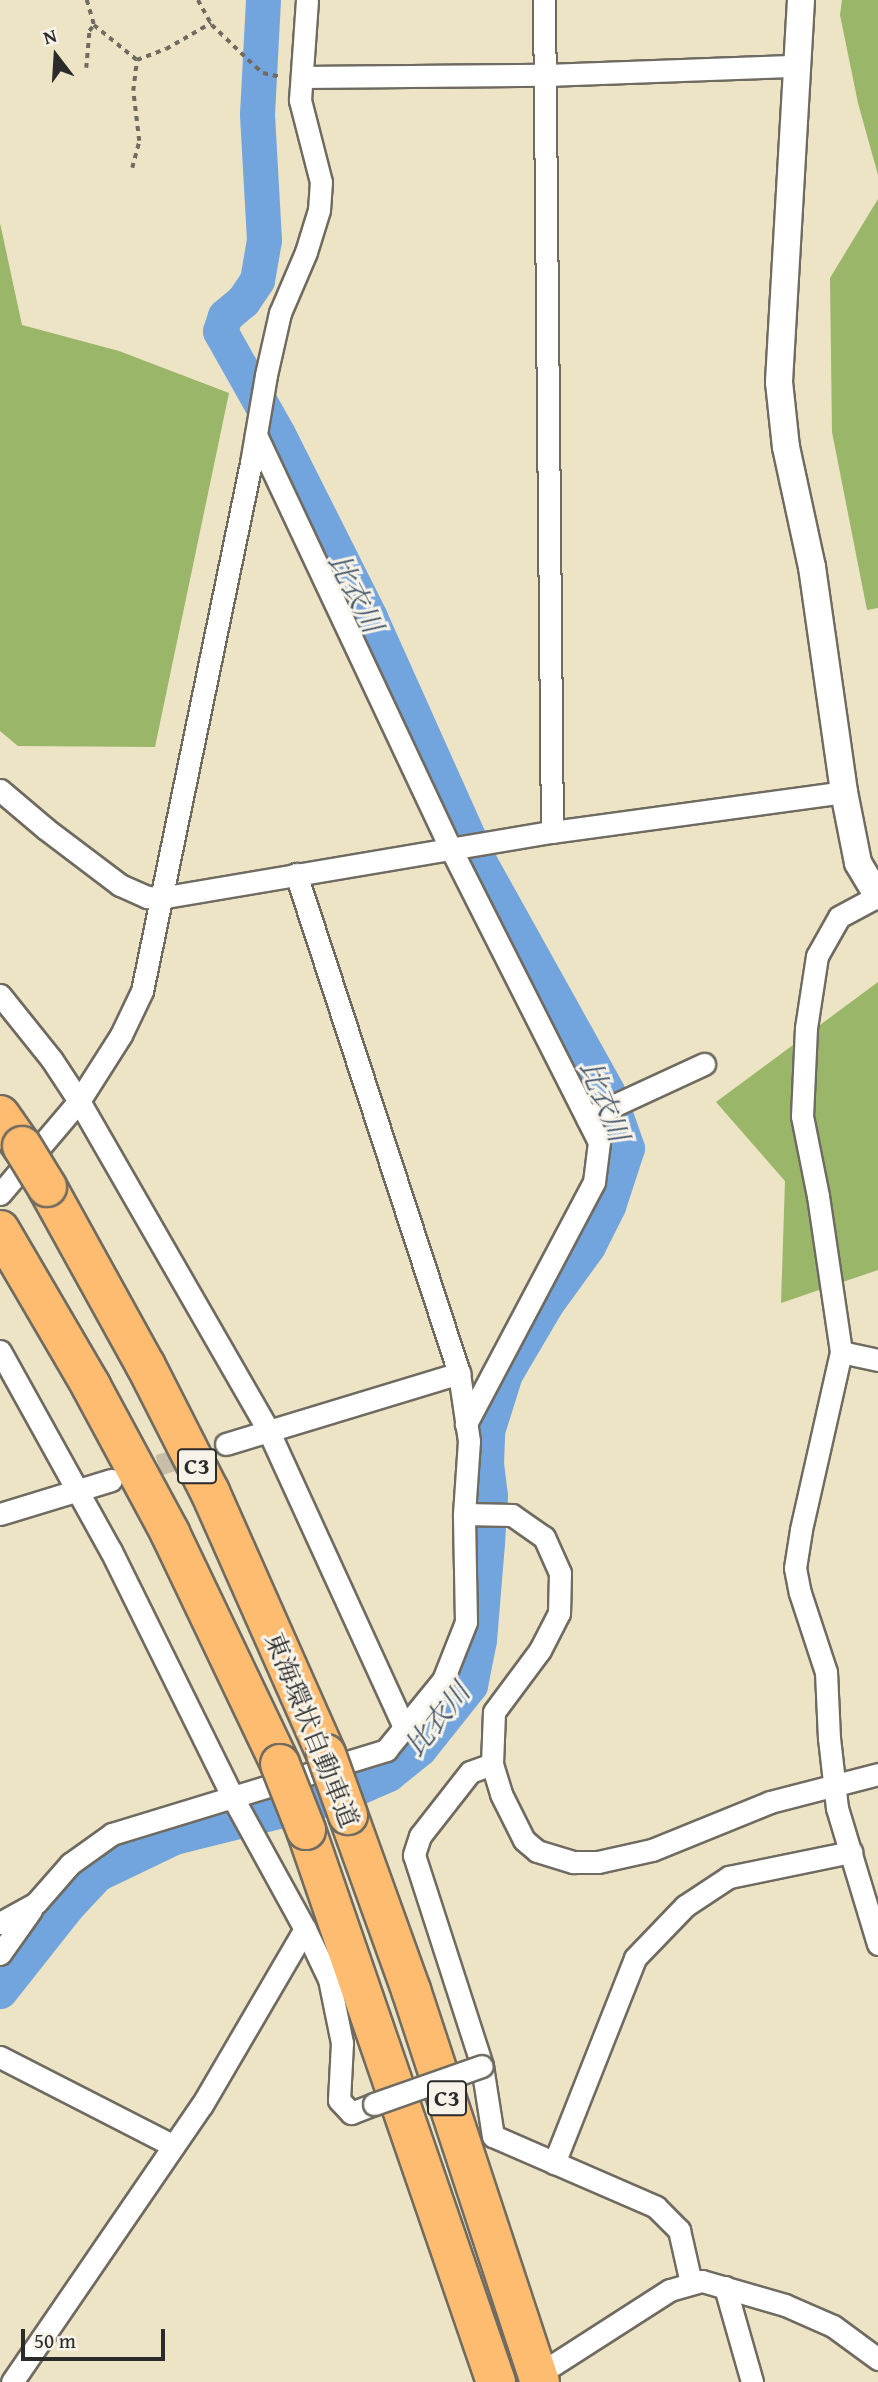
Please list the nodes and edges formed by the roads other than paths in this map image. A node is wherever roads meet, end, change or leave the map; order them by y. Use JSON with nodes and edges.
{"nodes":[{"id":1,"x":307,"y":0,"type":"edge"},
{"id":2,"x":544,"y":0,"type":"edge"},
{"id":3,"x":801,"y":0,"type":"edge"},
{"id":4,"x":797,"y":66,"type":"junction"},
{"id":5,"x":545,"y":75,"type":"junction"},
{"id":6,"x":302,"y":77,"type":"junction"},
{"id":7,"x":256,"y":435,"type":"junction"},
{"id":8,"x":0,"y":790,"type":"edge"},
{"id":9,"x":844,"y":792,"type":"junction"},
{"id":10,"x":552,"y":832,"type":"junction"},
{"id":11,"x":451,"y":849,"type":"junction"},
{"id":12,"x":296,"y":874,"type":"junction"},
{"id":13,"x":878,"y":896,"type":"edge"},
{"id":14,"x":159,"y":898,"type":"junction"},
{"id":15,"x":0,"y":995,"type":"edge"},
{"id":16,"x":704,"y":1064,"type":"dead end"},
{"id":17,"x":79,"y":1101,"type":"junction"},
{"id":18,"x":0,"y":1115,"type":"edge"},
{"id":19,"x":587,"y":1118,"type":"junction"},
{"id":20,"x":0,"y":1194,"type":"edge"},
{"id":21,"x":1,"y":1232,"type":"edge"},
{"id":22,"x":0,"y":1351,"type":"edge"},
{"id":23,"x":841,"y":1352,"type":"junction"},
{"id":24,"x":878,"y":1360,"type":"edge"},
{"id":25,"x":459,"y":1373,"type":"junction"},
{"id":26,"x":466,"y":1424,"type":"junction"},
{"id":27,"x":268,"y":1430,"type":"junction"},
{"id":28,"x":226,"y":1444,"type":"tunnel mouth"},
{"id":29,"x":111,"y":1480,"type":"tunnel mouth"},
{"id":30,"x":78,"y":1491,"type":"junction"},
{"id":31,"x":0,"y":1514,"type":"edge"},
{"id":32,"x":464,"y":1514,"type":"junction"},
{"id":33,"x":405,"y":1729,"type":"junction"},
{"id":34,"x":492,"y":1764,"type":"junction"},
{"id":35,"x":878,"y":1774,"type":"edge"},
{"id":36,"x":834,"y":1784,"type":"junction"},
{"id":37,"x":233,"y":1798,"type":"junction"},
{"id":38,"x":851,"y":1852,"type":"junction"},
{"id":39,"x":36,"y":1903,"type":"junction"},
{"id":40,"x":0,"y":1923,"type":"edge"},
{"id":41,"x":305,"y":1929,"type":"junction"},
{"id":42,"x":878,"y":1944,"type":"edge"},
{"id":43,"x":0,"y":1954,"type":"edge"},
{"id":44,"x":0,"y":2057,"type":"edge"},
{"id":45,"x":482,"y":2066,"type":"junction"},
{"id":46,"x":174,"y":2146,"type":"junction"},
{"id":47,"x":554,"y":2163,"type":"junction"},
{"id":48,"x":691,"y":2283,"type":"junction"},
{"id":49,"x":725,"y":2287,"type":"junction"},
{"id":50,"x":878,"y":2359,"type":"edge"},
{"id":51,"x":547,"y":2374,"type":"edge"},
{"id":52,"x":12,"y":2382,"type":"edge"},
{"id":53,"x":496,"y":2382,"type":"edge"},
{"id":54,"x":752,"y":2382,"type":"edge"}],
"edges":[{"from":1,"to":6,"type":"street"},
{"from":2,"to":5,"type":"street"},
{"from":3,"to":4,"type":"street"},
{"from":4,"to":5,"type":"street"},
{"from":4,"to":9,"type":"street"},
{"from":5,"to":6,"type":"street"},
{"from":5,"to":10,"type":"street"},
{"from":6,"to":7,"type":"street"},
{"from":7,"to":11,"type":"street"},
{"from":7,"to":14,"type":"street"},
{"from":8,"to":14,"type":"street"},
{"from":9,"to":10,"type":"street"},
{"from":9,"to":13,"type":"street"},
{"from":10,"to":11,"type":"street"},
{"from":11,"to":12,"type":"street"},
{"from":11,"to":19,"type":"street"},
{"from":12,"to":14,"type":"street"},
{"from":12,"to":25,"type":"street"},
{"from":13,"to":23,"type":"street"},
{"from":14,"to":17,"type":"street"},
{"from":15,"to":17,"type":"street"},
{"from":16,"to":19,"type":"street"},
{"from":17,"to":20,"type":"street"},
{"from":17,"to":27,"type":"street"},
{"from":18,"to":51,"type":"highway","name":"東海環状自動車道","number":"C3","bridge":true},
{"from":19,"to":26,"type":"street"},
{"from":21,"to":53,"type":"highway","name":"東海環状自動車道","number":"C3","bridge":true},
{"from":22,"to":30,"type":"street"},
{"from":23,"to":24,"type":"street"},
{"from":23,"to":36,"type":"street"},
{"from":25,"to":26,"type":"street"},
{"from":25,"to":27,"type":"street"},
{"from":26,"to":32,"type":"street"},
{"from":27,"to":28,"type":"street"},
{"from":27,"to":33,"type":"street"},
{"from":29,"to":30,"type":"street"},
{"from":30,"to":31,"type":"street"},
{"from":30,"to":37,"type":"street"},
{"from":32,"to":33,"type":"street"},
{"from":32,"to":34,"type":"street"},
{"from":33,"to":37,"type":"street"},
{"from":34,"to":36,"type":"street"},
{"from":34,"to":45,"type":"street"},
{"from":35,"to":36,"type":"street"},
{"from":36,"to":38,"type":"street"},
{"from":37,"to":39,"type":"street"},
{"from":37,"to":41,"type":"street"},
{"from":38,"to":42,"type":"street"},
{"from":38,"to":47,"type":"street"},
{"from":39,"to":40,"type":"street"},
{"from":39,"to":43,"type":"street"},
{"from":41,"to":45,"type":"street","bridge":true},
{"from":41,"to":46,"type":"street"},
{"from":44,"to":46,"type":"street"},
{"from":45,"to":47,"type":"street"},
{"from":46,"to":52,"type":"street"},
{"from":47,"to":48,"type":"street"},
{"from":48,"to":49,"type":"street"},
{"from":48,"to":51,"type":"street"},
{"from":49,"to":50,"type":"street"},
{"from":49,"to":54,"type":"street"}]}
